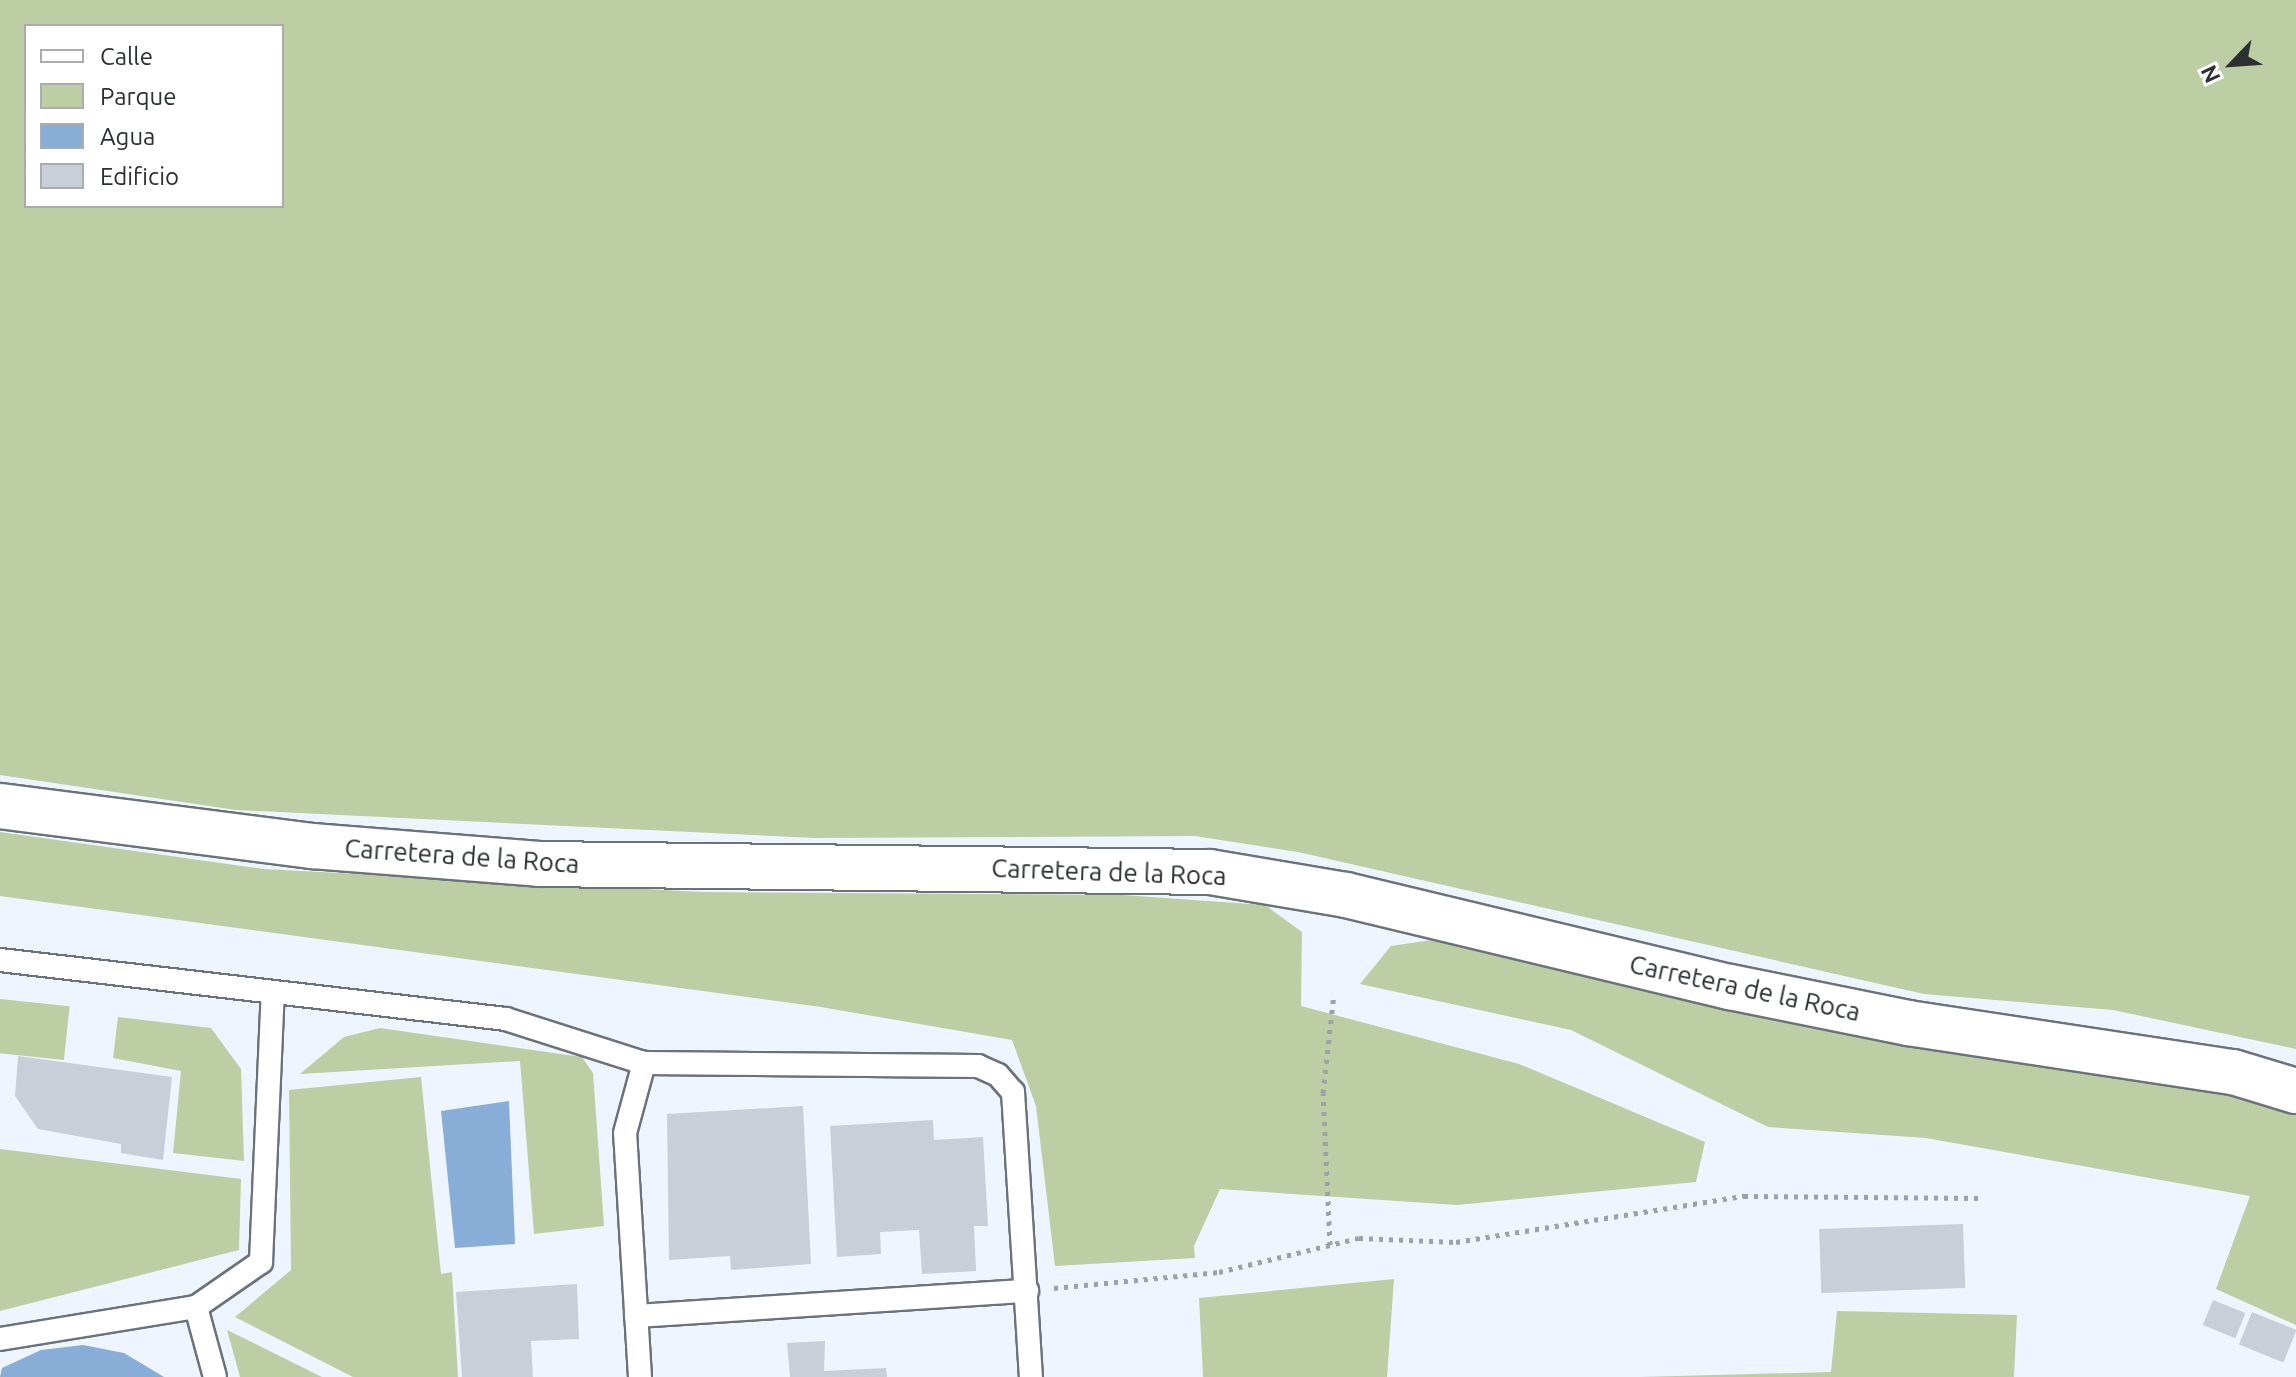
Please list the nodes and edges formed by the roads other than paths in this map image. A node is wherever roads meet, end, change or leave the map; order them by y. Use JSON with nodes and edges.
{"nodes":[{"id":1,"x":0,"y":806,"type":"edge"},
{"id":2,"x":0,"y":960,"type":"edge"},
{"id":3,"x":273,"y":992,"type":"junction"},
{"id":4,"x":644,"y":1063,"type":"junction"},
{"id":5,"x":2296,"y":1091,"type":"edge"},
{"id":6,"x":1027,"y":1291,"type":"junction"},
{"id":7,"x":196,"y":1307,"type":"junction"},
{"id":8,"x":636,"y":1316,"type":"junction"},
{"id":9,"x":0,"y":1339,"type":"edge"},
{"id":10,"x":215,"y":1377,"type":"edge"},
{"id":11,"x":640,"y":1377,"type":"edge"},
{"id":12,"x":1031,"y":1377,"type":"edge"}],
"edges":[{"from":1,"to":5,"type":"street","name":"Carretera de la Roca"},
{"from":2,"to":3,"type":"lane"},
{"from":3,"to":4,"type":"lane"},
{"from":3,"to":7,"type":"lane"},
{"from":4,"to":6,"type":"lane"},
{"from":4,"to":8,"type":"lane"},
{"from":6,"to":8,"type":"lane"},
{"from":6,"to":12,"type":"lane"},
{"from":7,"to":9,"type":"lane"},
{"from":7,"to":10,"type":"lane"},
{"from":8,"to":11,"type":"lane"}]}
